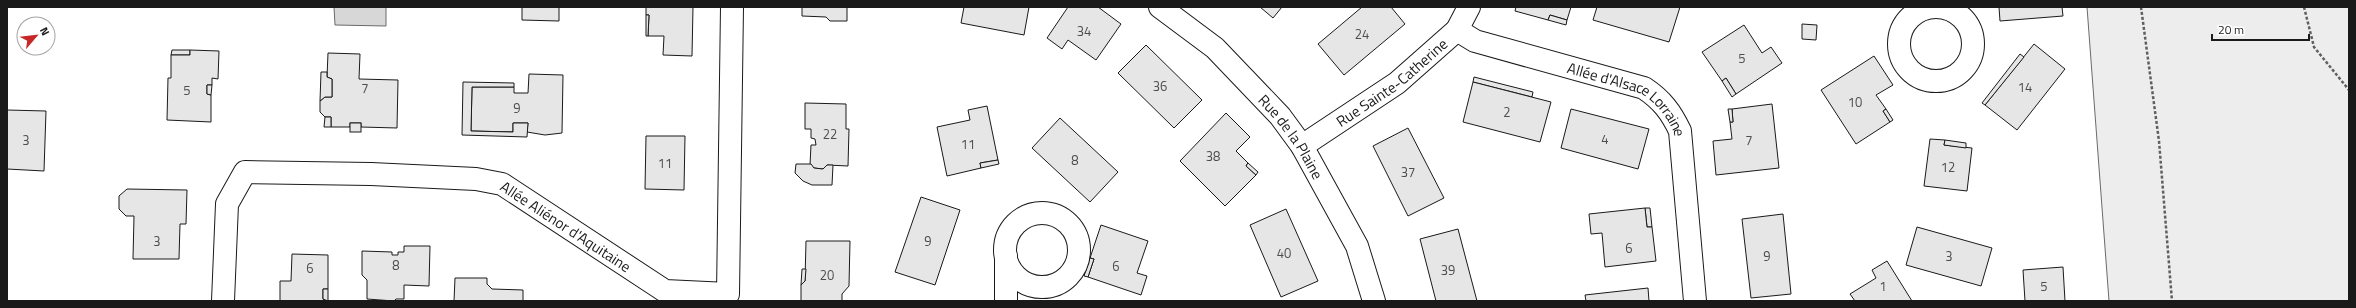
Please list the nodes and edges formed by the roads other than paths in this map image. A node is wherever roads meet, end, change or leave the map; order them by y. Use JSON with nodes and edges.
{"nodes":[{"id":1,"x":732,"y":7,"type":"edge"},
{"id":2,"x":1160,"y":7,"type":"edge"},
{"id":3,"x":1469,"y":7,"type":"edge"},
{"id":4,"x":1457,"y":30,"type":"junction"},
{"id":5,"x":1302,"y":146,"type":"junction"},
{"id":6,"x":1006,"y":251,"type":"dead end"},
{"id":7,"x":223,"y":301,"type":"edge"},
{"id":8,"x":1006,"y":301,"type":"edge"},
{"id":9,"x":1374,"y":301,"type":"edge"},
{"id":10,"x":1695,"y":301,"type":"edge"}],
"edges":[{"from":1,"to":7,"type":"street","name":"Allée Aliénor d'Aquitaine"},
{"from":2,"to":5,"type":"street","name":"Rue de la Plaine"},
{"from":3,"to":4,"type":"street","name":"Rue Sainte-Catherine"},
{"from":4,"to":5,"type":"street","name":"Rue Sainte-Catherine"},
{"from":4,"to":10,"type":"street","name":"Allée d'Alsace Lorraine"},
{"from":5,"to":9,"type":"street","name":"Rue de la Plaine"},
{"from":6,"to":8,"type":"street"}]}
